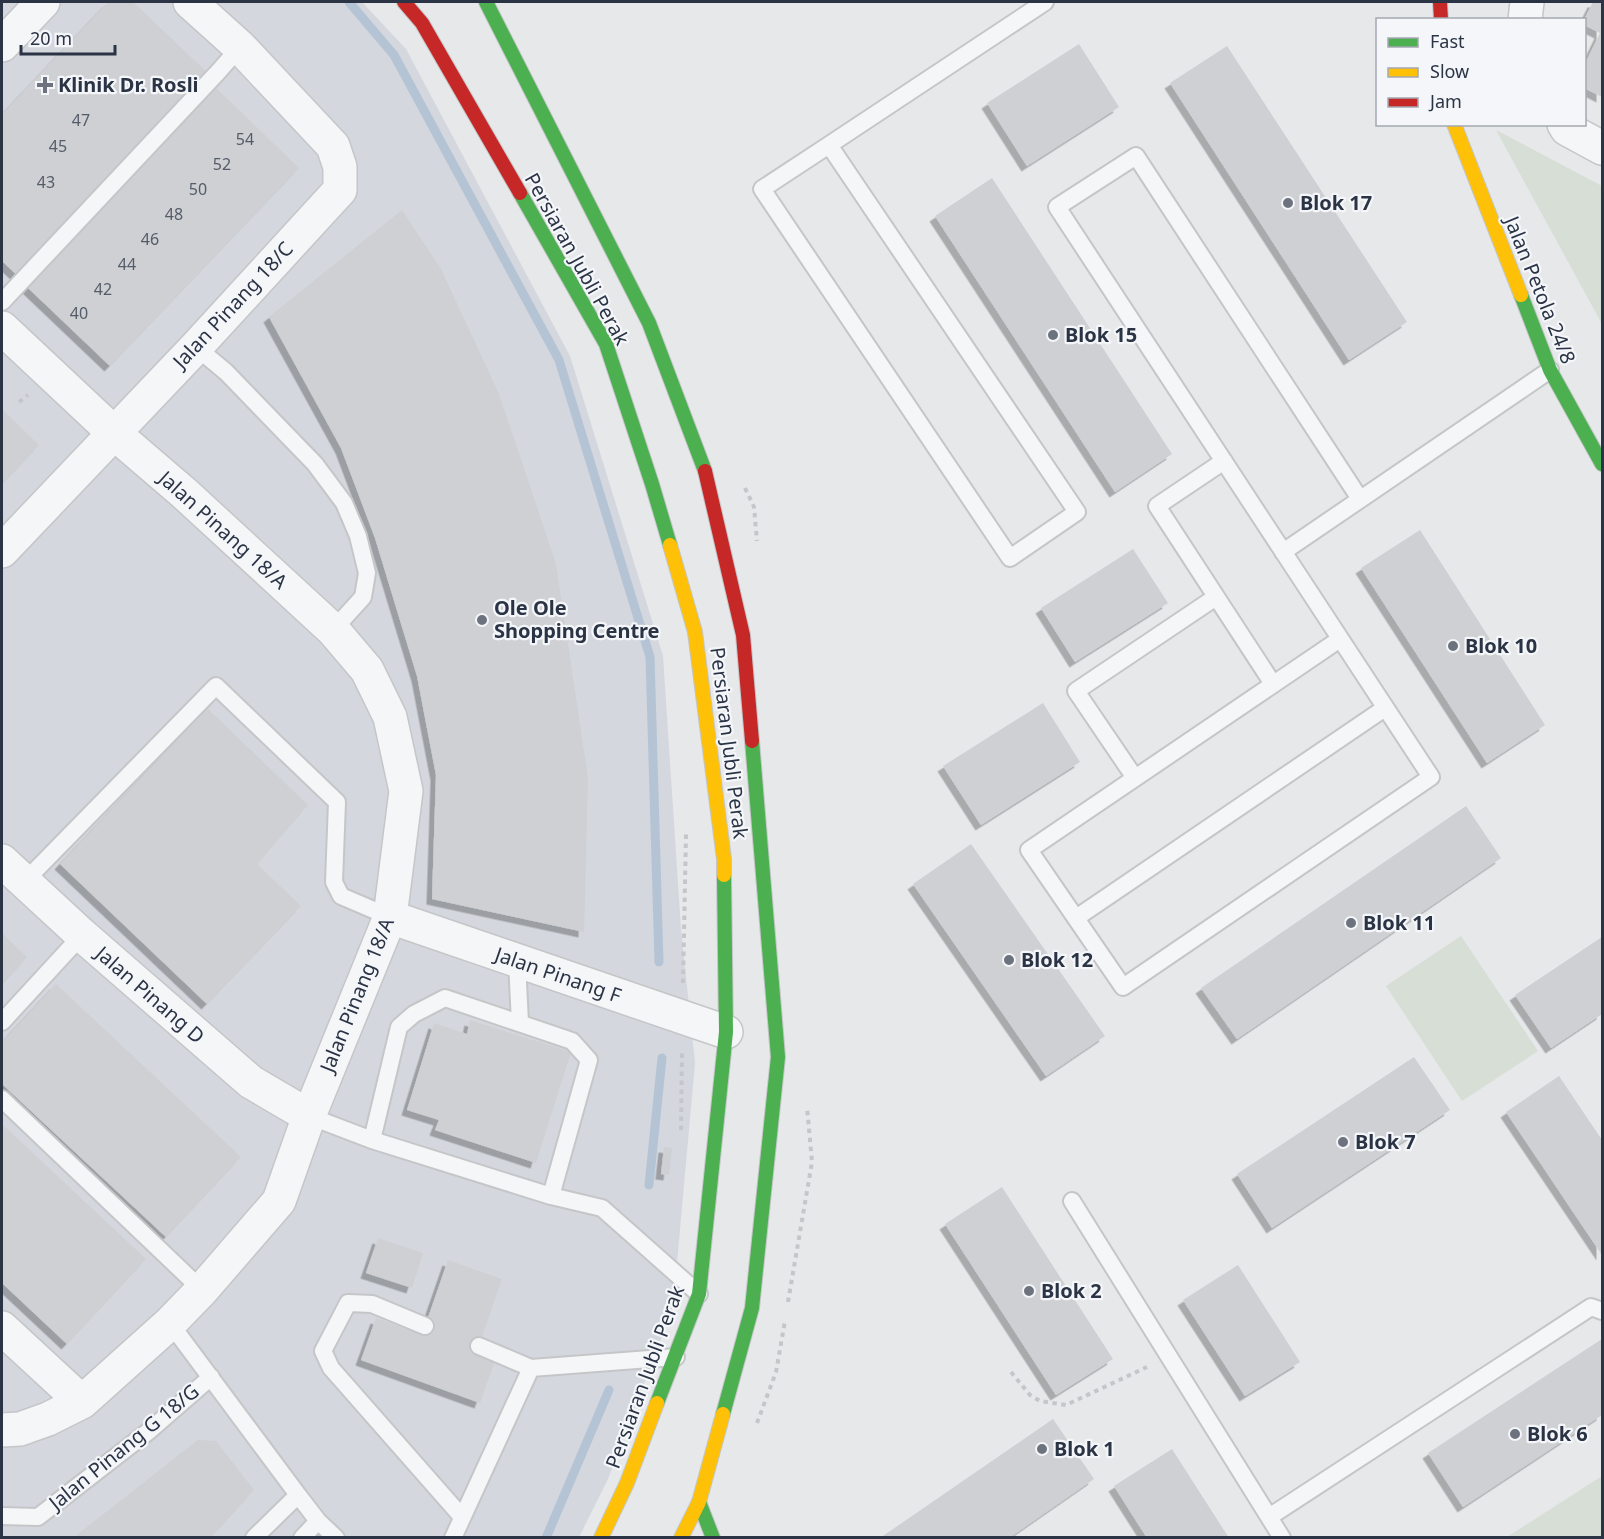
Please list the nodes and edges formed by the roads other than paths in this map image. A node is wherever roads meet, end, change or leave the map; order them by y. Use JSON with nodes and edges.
{"nodes":[{"id":1,"x":43,"y":2,"type":"edge"},
{"id":2,"x":190,"y":2,"type":"edge"},
{"id":3,"x":404,"y":2,"type":"edge"},
{"id":4,"x":486,"y":2,"type":"edge"},
{"id":5,"x":1044,"y":2,"type":"edge"},
{"id":6,"x":1440,"y":2,"type":"edge"},
{"id":7,"x":1527,"y":2,"type":"edge"},
{"id":8,"x":1441,"y":18,"type":"edge"},
{"id":9,"x":1525,"y":18,"type":"edge"},
{"id":10,"x":2,"y":45,"type":"edge"},
{"id":11,"x":240,"y":47,"type":"junction"},
{"id":12,"x":1455,"y":126,"type":"edge"},
{"id":13,"x":1565,"y":126,"type":"edge"},
{"id":14,"x":830,"y":145,"type":"junction"},
{"id":15,"x":1602,"y":148,"type":"edge"},
{"id":16,"x":2,"y":302,"type":"edge"},
{"id":17,"x":2,"y":328,"type":"edge"},
{"id":18,"x":196,"y":347,"type":"junction"},
{"id":19,"x":1550,"y":370,"type":"junction"},
{"id":20,"x":114,"y":433,"type":"junction"},
{"id":21,"x":1224,"y":461,"type":"junction"},
{"id":22,"x":1602,"y":464,"type":"edge"},
{"id":23,"x":1360,"y":499,"type":"junction"},
{"id":24,"x":2,"y":551,"type":"edge"},
{"id":25,"x":1283,"y":552,"type":"junction"},
{"id":26,"x":1216,"y":597,"type":"junction"},
{"id":27,"x":333,"y":630,"type":"junction"},
{"id":28,"x":1340,"y":639,"type":"junction"},
{"id":29,"x":1274,"y":684,"type":"junction"},
{"id":30,"x":1385,"y":708,"type":"junction"},
{"id":31,"x":1135,"y":778,"type":"junction"},
{"id":32,"x":13,"y":872,"type":"edge"},
{"id":33,"x":390,"y":917,"type":"junction"},
{"id":34,"x":1076,"y":918,"type":"junction"},
{"id":35,"x":82,"y":935,"type":"junction"},
{"id":36,"x":517,"y":961,"type":"junction"},
{"id":37,"x":2,"y":1022,"type":"edge"},
{"id":38,"x":520,"y":1023,"type":"junction"},
{"id":39,"x":726,"y":1032,"type":"junction"},
{"id":40,"x":2,"y":1099,"type":"edge"},
{"id":41,"x":309,"y":1116,"type":"junction"},
{"id":42,"x":372,"y":1140,"type":"junction"},
{"id":43,"x":551,"y":1196,"type":"junction"},
{"id":44,"x":1072,"y":1201,"type":"dead end"},
{"id":45,"x":202,"y":1290,"type":"junction"},
{"id":46,"x":699,"y":1294,"type":"junction"},
{"id":47,"x":1602,"y":1311,"type":"edge"},
{"id":48,"x":170,"y":1323,"type":"junction"},
{"id":49,"x":425,"y":1326,"type":"dead end"},
{"id":50,"x":2,"y":1328,"type":"edge"},
{"id":51,"x":479,"y":1346,"type":"dead end"},
{"id":52,"x":676,"y":1357,"type":"junction"},
{"id":53,"x":531,"y":1368,"type":"junction"},
{"id":54,"x":211,"y":1377,"type":"junction"},
{"id":55,"x":82,"y":1402,"type":"junction"},
{"id":56,"x":2,"y":1430,"type":"edge"},
{"id":57,"x":298,"y":1495,"type":"junction"},
{"id":58,"x":699,"y":1502,"type":"junction"},
{"id":59,"x":2,"y":1516,"type":"edge"},
{"id":60,"x":462,"y":1517,"type":"junction"},
{"id":61,"x":1269,"y":1517,"type":"junction"},
{"id":62,"x":318,"y":1521,"type":"junction"},
{"id":63,"x":254,"y":1538,"type":"edge"},
{"id":64,"x":302,"y":1538,"type":"edge"},
{"id":65,"x":336,"y":1538,"type":"edge"},
{"id":66,"x":453,"y":1538,"type":"edge"},
{"id":67,"x":601,"y":1538,"type":"edge"},
{"id":68,"x":681,"y":1538,"type":"edge"},
{"id":69,"x":713,"y":1538,"type":"edge"},
{"id":70,"x":1282,"y":1538,"type":"edge"}],
"edges":[{"from":1,"to":10,"type":"street"},
{"from":2,"to":11,"type":"street"},
{"from":3,"to":39,"type":"main road","name":"Persiaran Jubli Perak"},
{"from":4,"to":58,"type":"main road","name":"Persiaran Jubli Perak"},
{"from":5,"to":14,"type":"lane"},
{"from":6,"to":8,"type":"main road"},
{"from":7,"to":9,"type":"street"},
{"from":11,"to":16,"type":"lane"},
{"from":11,"to":18,"type":"street","name":"Jalan Pinang 18/C"},
{"from":12,"to":19,"type":"main road","name":"Jalan Petola 24/8"},
{"from":13,"to":15,"type":"street"},
{"from":14,"to":14,"type":"lane"},
{"from":17,"to":20,"type":"street","name":"Jalan Pinang 18/A"},
{"from":18,"to":20,"type":"street","name":"Jalan Pinang 18/C"},
{"from":18,"to":27,"type":"lane"},
{"from":19,"to":22,"type":"main road","name":"Jalan Petola 24/8"},
{"from":19,"to":23,"type":"lane"},
{"from":20,"to":24,"type":"street","name":"Jalan Pinang 18/C"},
{"from":20,"to":27,"type":"street","name":"Jalan Pinang 18/A"},
{"from":21,"to":23,"type":"lane"},
{"from":21,"to":25,"type":"lane"},
{"from":21,"to":26,"type":"lane"},
{"from":23,"to":25,"type":"lane"},
{"from":25,"to":28,"type":"lane"},
{"from":26,"to":29,"type":"lane"},
{"from":26,"to":31,"type":"lane"},
{"from":27,"to":33,"type":"street","name":"Jalan Pinang 18/A"},
{"from":28,"to":29,"type":"lane"},
{"from":28,"to":30,"type":"lane"},
{"from":29,"to":31,"type":"lane"},
{"from":30,"to":34,"type":"lane"},
{"from":30,"to":34,"type":"lane"},
{"from":31,"to":34,"type":"lane"},
{"from":32,"to":33,"type":"lane"},
{"from":32,"to":35,"type":"street","name":"Jalan Pinang D"},
{"from":33,"to":36,"type":"street","name":"Jalan Pinang F"},
{"from":33,"to":41,"type":"street","name":"Jalan Pinang 18/A"},
{"from":35,"to":37,"type":"lane"},
{"from":35,"to":41,"type":"street","name":"Jalan Pinang D"},
{"from":36,"to":38,"type":"lane"},
{"from":36,"to":39,"type":"street","name":"Jalan Pinang F"},
{"from":38,"to":42,"type":"lane"},
{"from":38,"to":43,"type":"lane"},
{"from":39,"to":46,"type":"main road","name":"Persiaran Jubli Perak"},
{"from":40,"to":45,"type":"lane"},
{"from":41,"to":42,"type":"lane"},
{"from":41,"to":45,"type":"street","name":"Jalan Pinang 18/A"},
{"from":42,"to":43,"type":"lane"},
{"from":43,"to":46,"type":"lane"},
{"from":44,"to":61,"type":"lane"},
{"from":45,"to":48,"type":"street","name":"Jalan Pinang 18/A"},
{"from":46,"to":52,"type":"main road","name":"Persiaran Jubli Perak"},
{"from":47,"to":61,"type":"lane"},
{"from":48,"to":54,"type":"lane"},
{"from":48,"to":55,"type":"street","name":"Jalan Pinang 18/A"},
{"from":49,"to":60,"type":"lane"},
{"from":50,"to":55,"type":"street"},
{"from":51,"to":53,"type":"lane"},
{"from":52,"to":53,"type":"lane"},
{"from":52,"to":67,"type":"main road","name":"Persiaran Jubli Perak"},
{"from":53,"to":60,"type":"lane"},
{"from":54,"to":57,"type":"lane"},
{"from":54,"to":59,"type":"lane","name":"Jalan Pinang G 18/G"},
{"from":55,"to":56,"type":"street","name":"Jalan Pinang 18/A"},
{"from":57,"to":62,"type":"lane"},
{"from":57,"to":63,"type":"lane"},
{"from":58,"to":68,"type":"main road","name":"Persiaran Jubli Perak"},
{"from":58,"to":69,"type":"main road"},
{"from":60,"to":66,"type":"lane"},
{"from":61,"to":70,"type":"lane"},
{"from":62,"to":64,"type":"lane"},
{"from":62,"to":65,"type":"lane"}]}
